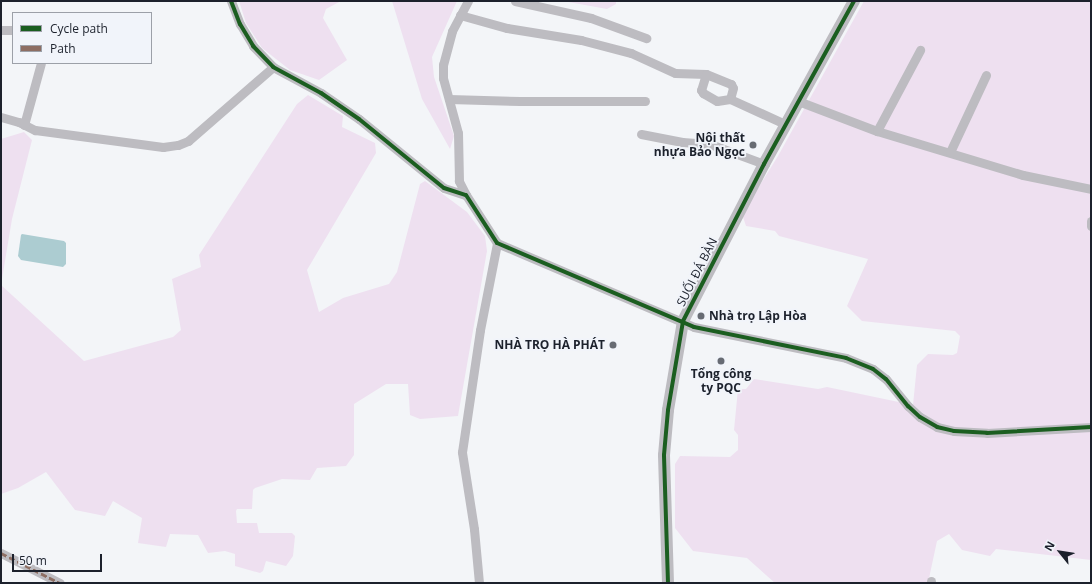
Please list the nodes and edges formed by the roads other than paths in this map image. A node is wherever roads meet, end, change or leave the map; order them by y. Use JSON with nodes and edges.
{"nodes":[{"id":1,"x":231,"y":1,"type":"edge"},
{"id":2,"x":468,"y":1,"type":"edge"},
{"id":3,"x":515,"y":1,"type":"edge"},
{"id":4,"x":854,"y":1,"type":"edge"},
{"id":5,"x":460,"y":15,"type":"junction"},
{"id":6,"x":1,"y":30,"type":"edge"},
{"id":7,"x":12,"y":30,"type":"edge"},
{"id":8,"x":646,"y":38,"type":"dead end"},
{"id":9,"x":920,"y":50,"type":"dead end"},
{"id":10,"x":41,"y":64,"type":"edge"},
{"id":11,"x":273,"y":67,"type":"junction"},
{"id":12,"x":706,"y":74,"type":"junction"},
{"id":13,"x":986,"y":75,"type":"dead end"},
{"id":14,"x":449,"y":99,"type":"junction"},
{"id":15,"x":730,"y":99,"type":"junction"},
{"id":16,"x":645,"y":100,"type":"dead end"},
{"id":17,"x":798,"y":101,"type":"junction"},
{"id":18,"x":1,"y":117,"type":"edge"},
{"id":19,"x":785,"y":124,"type":"junction"},
{"id":20,"x":24,"y":125,"type":"junction"},
{"id":21,"x":877,"y":131,"type":"junction"},
{"id":22,"x":641,"y":134,"type":"dead end"},
{"id":23,"x":950,"y":152,"type":"junction"},
{"id":24,"x":764,"y":164,"type":"junction"},
{"id":25,"x":1091,"y":189,"type":"edge"},
{"id":26,"x":466,"y":195,"type":"junction"},
{"id":27,"x":1091,"y":221,"type":"edge"},
{"id":28,"x":1091,"y":226,"type":"edge"},
{"id":29,"x":497,"y":243,"type":"junction"},
{"id":30,"x":683,"y":321,"type":"junction"},
{"id":31,"x":1091,"y":427,"type":"edge"},
{"id":32,"x":1,"y":553,"type":"edge"},
{"id":33,"x":60,"y":583,"type":"edge"},
{"id":34,"x":479,"y":583,"type":"edge"},
{"id":35,"x":668,"y":583,"type":"edge"}],
"edges":[{"from":1,"to":11,"type":"street"},
{"from":2,"to":5,"type":"street"},
{"from":3,"to":8,"type":"street"},
{"from":4,"to":17,"type":"street","name":"SUỐI ĐÁ BÀN"},
{"from":5,"to":12,"type":"street"},
{"from":5,"to":14,"type":"street"},
{"from":6,"to":7,"type":"street"},
{"from":9,"to":21,"type":"street"},
{"from":10,"to":20,"type":"street"},
{"from":11,"to":20,"type":"street"},
{"from":11,"to":26,"type":"street"},
{"from":12,"to":15,"type":"street"},
{"from":12,"to":15,"type":"street"},
{"from":13,"to":23,"type":"street"},
{"from":14,"to":16,"type":"street"},
{"from":14,"to":26,"type":"street"},
{"from":15,"to":19,"type":"street"},
{"from":17,"to":19,"type":"street","name":"SUỐI ĐÁ BÀN"},
{"from":17,"to":21,"type":"street"},
{"from":18,"to":20,"type":"street"},
{"from":19,"to":24,"type":"street","name":"SUỐI ĐÁ BÀN"},
{"from":21,"to":23,"type":"street"},
{"from":22,"to":24,"type":"street"},
{"from":23,"to":25,"type":"street"},
{"from":24,"to":30,"type":"street","name":"SUỐI ĐÁ BÀN"},
{"from":26,"to":29,"type":"street"},
{"from":27,"to":28,"type":"street"},
{"from":29,"to":30,"type":"street"},
{"from":29,"to":34,"type":"street"},
{"from":30,"to":31,"type":"street"},
{"from":30,"to":35,"type":"street","name":"SUỐI ĐÁ BÀN"},
{"from":32,"to":33,"type":"street"}]}
